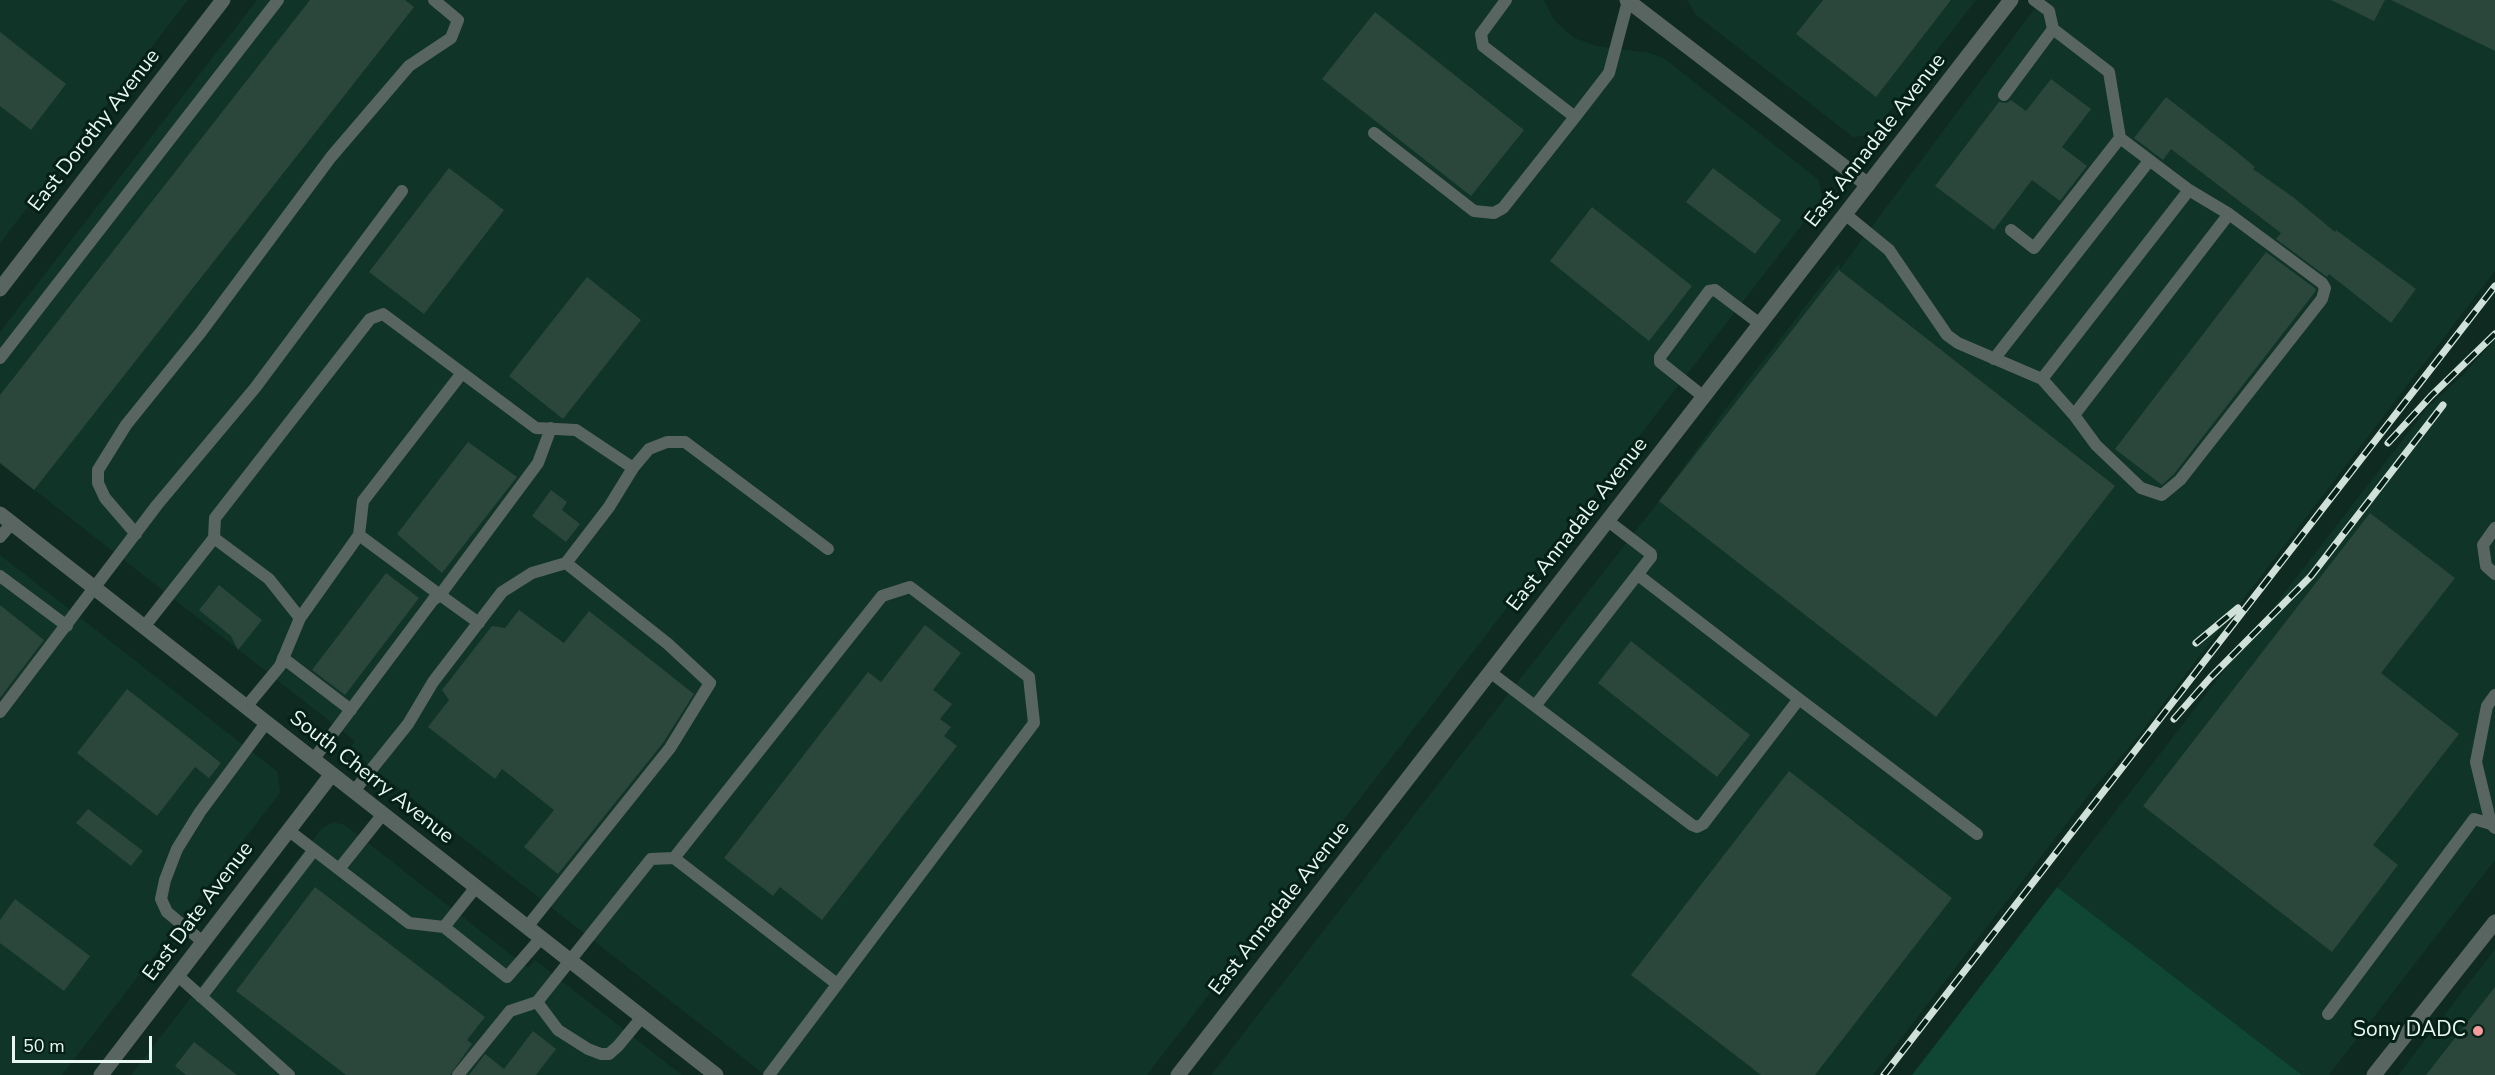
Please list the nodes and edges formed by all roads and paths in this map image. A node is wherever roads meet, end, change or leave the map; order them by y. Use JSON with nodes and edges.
{"nodes":[{"id":1,"x":223,"y":0,"type":"edge"},
{"id":2,"x":278,"y":0,"type":"edge"},
{"id":3,"x":434,"y":0,"type":"edge"},
{"id":4,"x":1506,"y":0,"type":"edge"},
{"id":5,"x":1627,"y":0,"type":"edge"},
{"id":6,"x":2011,"y":0,"type":"edge"},
{"id":7,"x":2034,"y":0,"type":"edge"},
{"id":8,"x":2053,"y":29,"type":"junction"},
{"id":9,"x":2004,"y":95,"type":"dead end"},
{"id":10,"x":1575,"y":117,"type":"junction"},
{"id":11,"x":1374,"y":133,"type":"dead end"},
{"id":12,"x":2120,"y":138,"type":"junction"},
{"id":13,"x":2149,"y":160,"type":"junction"},
{"id":14,"x":1868,"y":185,"type":"junction"},
{"id":15,"x":2189,"y":190,"type":"junction"},
{"id":16,"x":402,"y":191,"type":"dead end"},
{"id":17,"x":1845,"y":214,"type":"junction"},
{"id":18,"x":2229,"y":214,"type":"junction"},
{"id":19,"x":2011,"y":230,"type":"dead end"},
{"id":20,"x":0,"y":288,"type":"edge"},
{"id":21,"x":1760,"y":324,"type":"junction"},
{"id":22,"x":0,"y":358,"type":"edge"},
{"id":23,"x":1994,"y":359,"type":"junction"},
{"id":24,"x":462,"y":373,"type":"junction"},
{"id":25,"x":2042,"y":379,"type":"junction"},
{"id":26,"x":1704,"y":397,"type":"junction"},
{"id":27,"x":2074,"y":415,"type":"junction"},
{"id":28,"x":551,"y":428,"type":"junction"},
{"id":29,"x":633,"y":468,"type":"junction"},
{"id":30,"x":6,"y":519,"type":"edge"},
{"id":31,"x":1608,"y":521,"type":"junction"},
{"id":32,"x":2495,"y":528,"type":"edge"},
{"id":33,"x":136,"y":534,"type":"junction"},
{"id":34,"x":359,"y":535,"type":"junction"},
{"id":35,"x":0,"y":537,"type":"edge"},
{"id":36,"x":213,"y":538,"type":"junction"},
{"id":37,"x":828,"y":549,"type":"dead end"},
{"id":38,"x":566,"y":563,"type":"junction"},
{"id":39,"x":2495,"y":574,"type":"edge"},
{"id":40,"x":1638,"y":575,"type":"junction"},
{"id":41,"x":0,"y":576,"type":"edge"},
{"id":42,"x":95,"y":589,"type":"junction"},
{"id":43,"x":440,"y":595,"type":"junction"},
{"id":44,"x":300,"y":618,"type":"junction"},
{"id":45,"x":479,"y":623,"type":"junction"},
{"id":46,"x":67,"y":626,"type":"junction"},
{"id":47,"x":144,"y":627,"type":"junction"},
{"id":48,"x":283,"y":658,"type":"junction"},
{"id":49,"x":1490,"y":672,"type":"junction"},
{"id":50,"x":2495,"y":695,"type":"edge"},
{"id":51,"x":1799,"y":699,"type":"junction"},
{"id":52,"x":1535,"y":706,"type":"junction"},
{"id":53,"x":246,"y":707,"type":"junction"},
{"id":54,"x":351,"y":710,"type":"junction"},
{"id":55,"x":0,"y":712,"type":"edge"},
{"id":56,"x":266,"y":723,"type":"junction"},
{"id":57,"x":314,"y":760,"type":"junction"},
{"id":58,"x":332,"y":774,"type":"junction"},
{"id":59,"x":354,"y":791,"type":"junction"},
{"id":60,"x":383,"y":814,"type":"junction"},
{"id":61,"x":2493,"y":826,"type":"edge"},
{"id":62,"x":288,"y":830,"type":"junction"},
{"id":63,"x":1977,"y":834,"type":"dead end"},
{"id":64,"x":314,"y":850,"type":"junction"},
{"id":65,"x":674,"y":858,"type":"junction"},
{"id":66,"x":339,"y":869,"type":"junction"},
{"id":67,"x":476,"y":887,"type":"junction"},
{"id":68,"x":2495,"y":922,"type":"edge"},
{"id":69,"x":444,"y":927,"type":"junction"},
{"id":70,"x":527,"y":927,"type":"junction"},
{"id":71,"x":541,"y":938,"type":"junction"},
{"id":72,"x":203,"y":942,"type":"junction"},
{"id":73,"x":570,"y":960,"type":"junction"},
{"id":74,"x":177,"y":975,"type":"junction"},
{"id":75,"x":837,"y":984,"type":"junction"},
{"id":76,"x":201,"y":997,"type":"junction"},
{"id":77,"x":537,"y":1002,"type":"junction"},
{"id":78,"x":2328,"y":1014,"type":"dead end"},
{"id":79,"x":642,"y":1017,"type":"junction"},
{"id":80,"x":101,"y":1075,"type":"edge"},
{"id":81,"x":289,"y":1075,"type":"edge"},
{"id":82,"x":458,"y":1075,"type":"edge"},
{"id":83,"x":716,"y":1075,"type":"edge"},
{"id":84,"x":769,"y":1075,"type":"edge"},
{"id":85,"x":1178,"y":1075,"type":"edge"},
{"id":86,"x":2374,"y":1075,"type":"edge"}],
"edges":[{"from":1,"to":20,"type":"street","name":"East Dorothy Avenue"},
{"from":2,"to":22,"type":"lane"},
{"from":3,"to":33,"type":"lane"},
{"from":4,"to":10,"type":"lane"},
{"from":5,"to":10,"type":"lane"},
{"from":5,"to":14,"type":"street"},
{"from":6,"to":14,"type":"street","name":"East Annadale Avenue"},
{"from":7,"to":8,"type":"lane"},
{"from":8,"to":9,"type":"lane"},
{"from":8,"to":12,"type":"lane"},
{"from":10,"to":11,"type":"lane"},
{"from":12,"to":13,"type":"lane"},
{"from":12,"to":19,"type":"lane"},
{"from":13,"to":15,"type":"lane"},
{"from":13,"to":23,"type":"lane"},
{"from":14,"to":17,"type":"street","name":"East Annadale Avenue"},
{"from":15,"to":18,"type":"lane"},
{"from":15,"to":25,"type":"lane"},
{"from":16,"to":33,"type":"lane"},
{"from":17,"to":21,"type":"street","name":"East Annadale Avenue"},
{"from":17,"to":23,"type":"lane"},
{"from":18,"to":27,"type":"lane"},
{"from":18,"to":27,"type":"lane"},
{"from":21,"to":26,"type":"street","name":"East Annadale Avenue"},
{"from":21,"to":26,"type":"lane"},
{"from":23,"to":25,"type":"lane"},
{"from":24,"to":28,"type":"lane"},
{"from":24,"to":34,"type":"lane"},
{"from":24,"to":36,"type":"lane"},
{"from":25,"to":27,"type":"lane"},
{"from":26,"to":31,"type":"street","name":"East Annadale Avenue"},
{"from":28,"to":29,"type":"lane"},
{"from":28,"to":43,"type":"lane"},
{"from":29,"to":37,"type":"lane"},
{"from":29,"to":38,"type":"lane"},
{"from":30,"to":35,"type":"lane"},
{"from":30,"to":42,"type":"street","name":"South Cherry Avenue"},
{"from":31,"to":40,"type":"lane"},
{"from":31,"to":49,"type":"street","name":"East Annadale Avenue"},
{"from":32,"to":39,"type":"lane"},
{"from":33,"to":42,"type":"lane"},
{"from":34,"to":43,"type":"lane"},
{"from":34,"to":44,"type":"lane"},
{"from":36,"to":44,"type":"lane"},
{"from":36,"to":47,"type":"lane"},
{"from":38,"to":45,"type":"lane"},
{"from":38,"to":70,"type":"lane"},
{"from":40,"to":51,"type":"lane"},
{"from":40,"to":52,"type":"lane"},
{"from":41,"to":46,"type":"lane"},
{"from":42,"to":46,"type":"lane"},
{"from":42,"to":47,"type":"street","name":"South Cherry Avenue"},
{"from":43,"to":45,"type":"lane"},
{"from":43,"to":54,"type":"lane"},
{"from":44,"to":48,"type":"lane"},
{"from":45,"to":59,"type":"lane"},
{"from":46,"to":55,"type":"lane"},
{"from":47,"to":53,"type":"street","name":"South Cherry Avenue"},
{"from":48,"to":53,"type":"lane"},
{"from":48,"to":54,"type":"lane"},
{"from":49,"to":52,"type":"lane"},
{"from":49,"to":85,"type":"street","name":"East Annadale Avenue"},
{"from":50,"to":61,"type":"lane"},
{"from":51,"to":52,"type":"lane"},
{"from":51,"to":63,"type":"lane"},
{"from":53,"to":56,"type":"street","name":"South Cherry Avenue"},
{"from":54,"to":57,"type":"lane"},
{"from":56,"to":57,"type":"street","name":"South Cherry Avenue"},
{"from":56,"to":72,"type":"lane"},
{"from":57,"to":58,"type":"street","name":"South Cherry Avenue"},
{"from":58,"to":59,"type":"street","name":"South Cherry Avenue"},
{"from":58,"to":62,"type":"street","name":"East Date Avenue"},
{"from":59,"to":60,"type":"street","name":"South Cherry Avenue"},
{"from":60,"to":66,"type":"lane"},
{"from":60,"to":67,"type":"street","name":"South Cherry Avenue"},
{"from":61,"to":78,"type":"lane"},
{"from":62,"to":64,"type":"lane"},
{"from":62,"to":72,"type":"street","name":"East Date Avenue"},
{"from":64,"to":66,"type":"lane"},
{"from":64,"to":76,"type":"lane"},
{"from":65,"to":73,"type":"lane"},
{"from":65,"to":75,"type":"lane"},
{"from":65,"to":75,"type":"lane"},
{"from":66,"to":69,"type":"lane"},
{"from":67,"to":69,"type":"lane"},
{"from":67,"to":70,"type":"street","name":"South Cherry Avenue"},
{"from":68,"to":86,"type":"street"},
{"from":69,"to":71,"type":"lane"},
{"from":70,"to":71,"type":"street","name":"South Cherry Avenue"},
{"from":71,"to":73,"type":"street","name":"South Cherry Avenue"},
{"from":72,"to":74,"type":"street","name":"East Date Avenue"},
{"from":73,"to":77,"type":"lane"},
{"from":73,"to":79,"type":"street","name":"South Cherry Avenue"},
{"from":74,"to":76,"type":"lane"},
{"from":74,"to":80,"type":"street","name":"East Date Avenue"},
{"from":75,"to":84,"type":"lane"},
{"from":76,"to":81,"type":"lane"},
{"from":77,"to":79,"type":"lane"},
{"from":77,"to":82,"type":"lane"},
{"from":79,"to":83,"type":"street","name":"South Cherry Avenue"}]}
